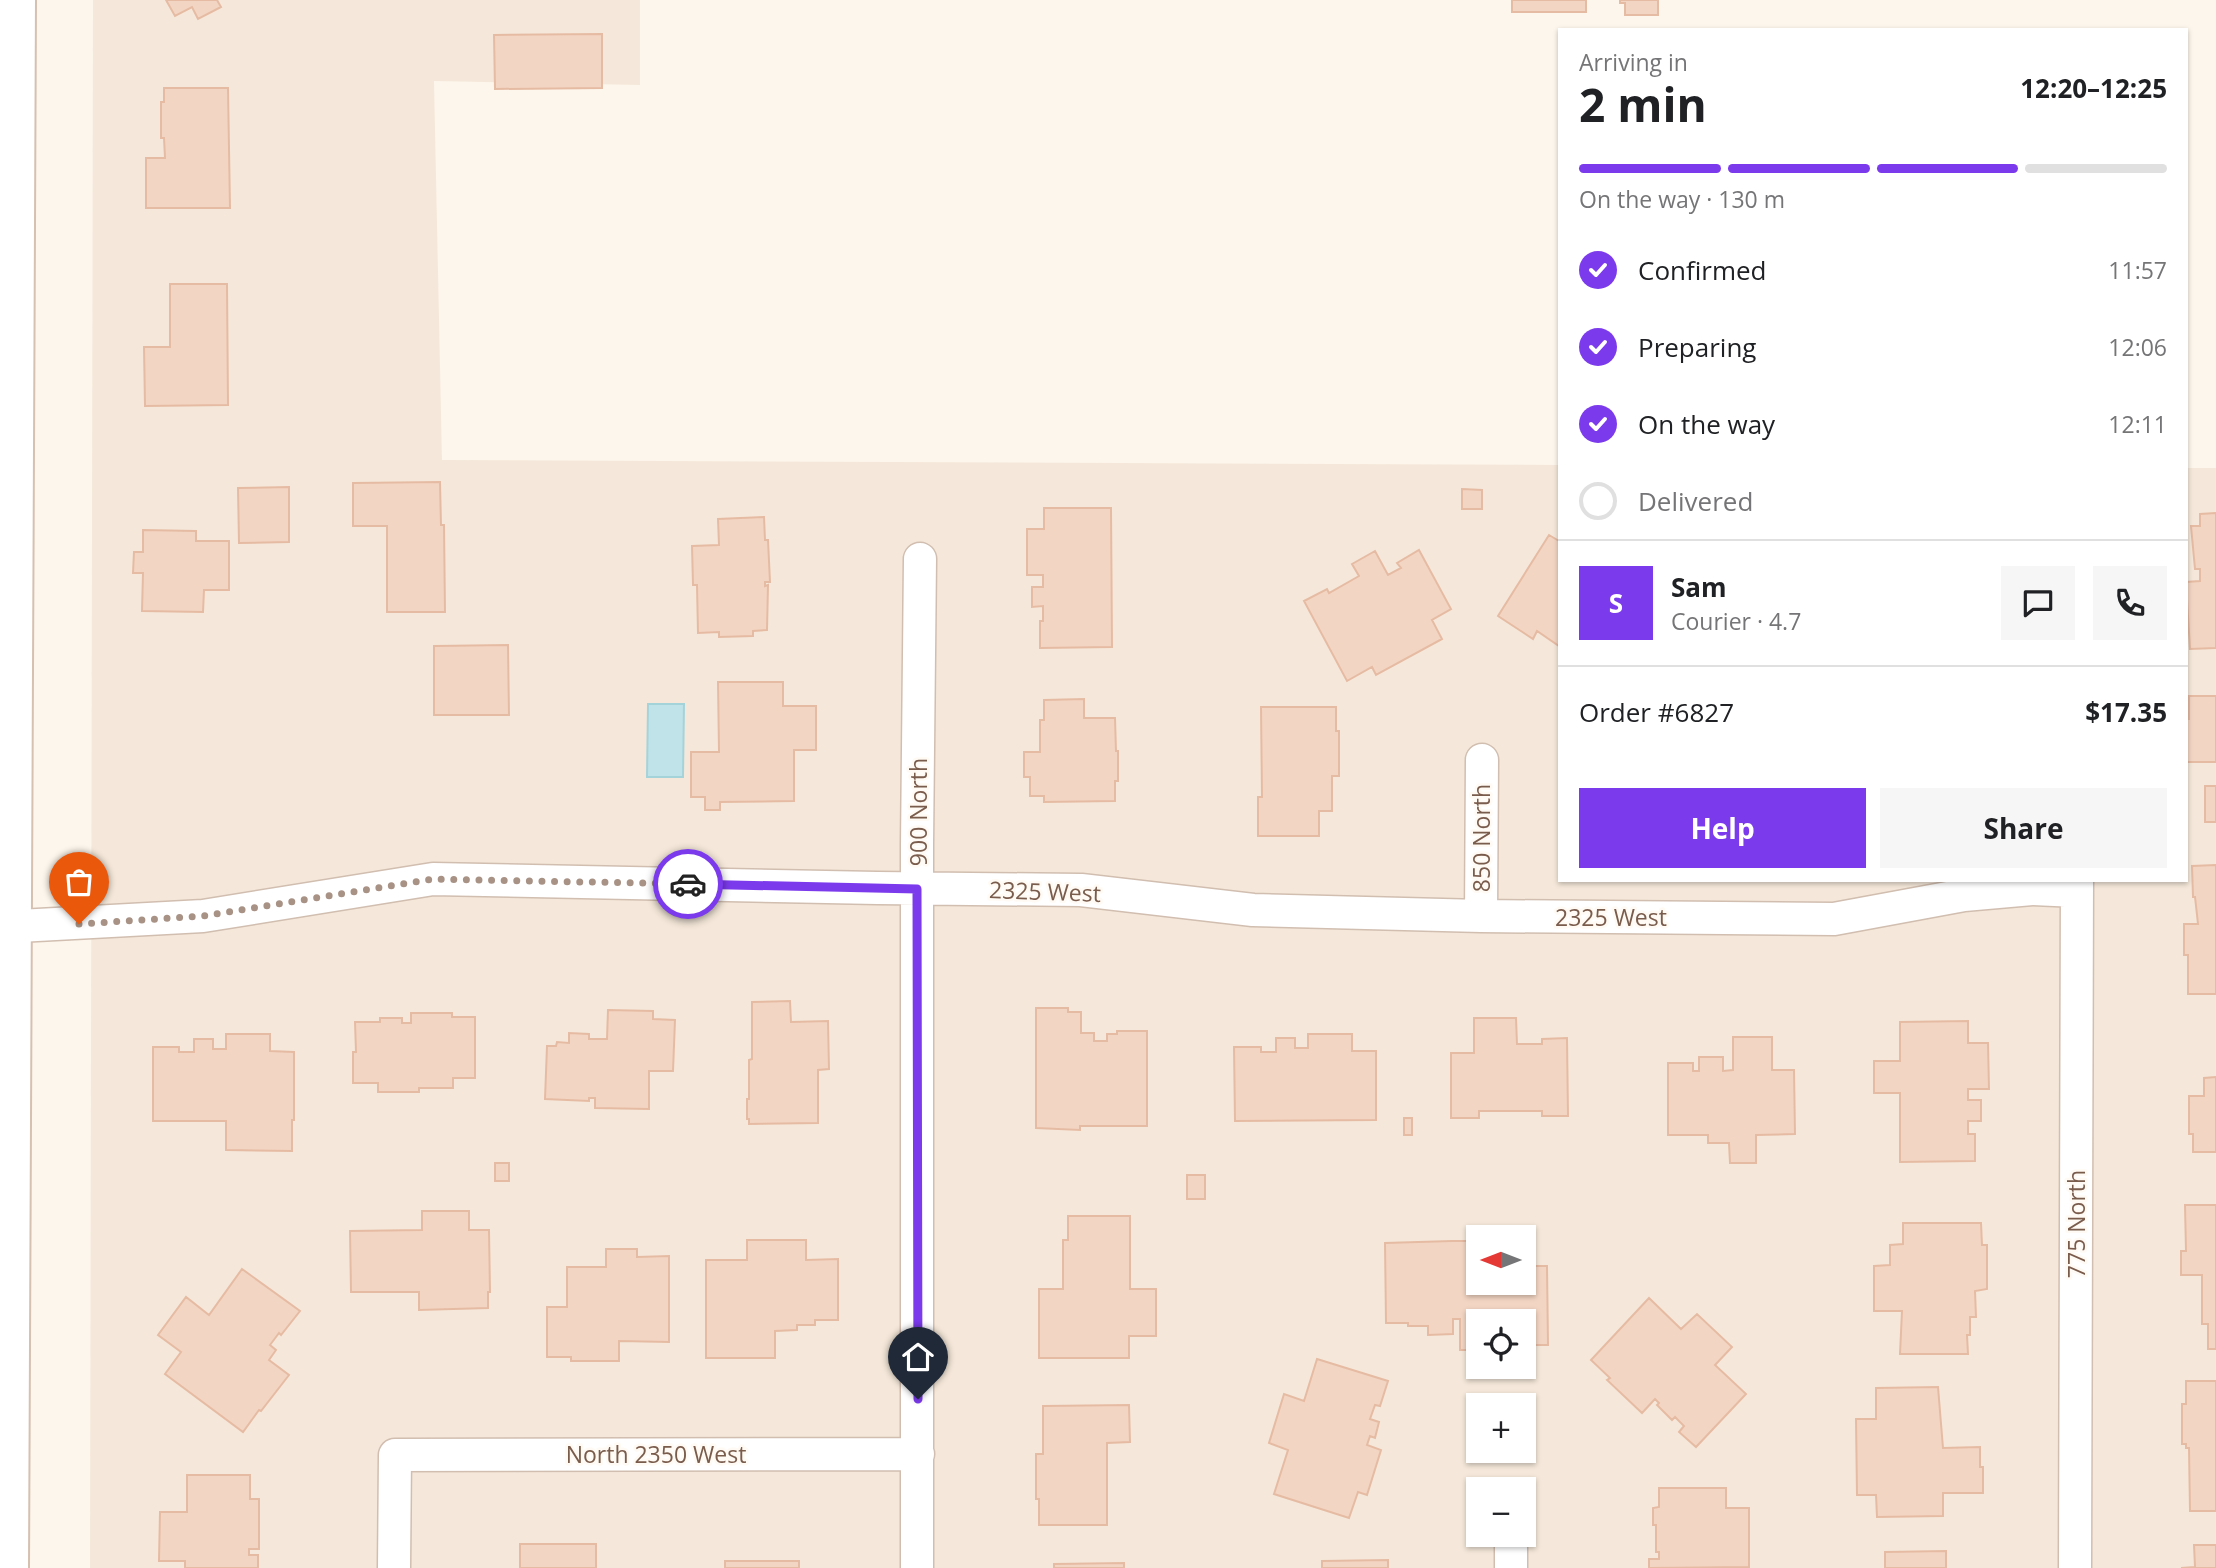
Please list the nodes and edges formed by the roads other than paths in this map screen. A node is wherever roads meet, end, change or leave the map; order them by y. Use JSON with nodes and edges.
{"nodes":[{"id":1,"x":16,"y":0,"type":"edge"},
{"id":2,"x":920,"y":559,"type":"dead end"},
{"id":3,"x":1482,"y":760,"type":"dead end"},
{"id":4,"x":2077,"y":886,"type":"edge"},
{"id":5,"x":917,"y":889,"type":"junction"},
{"id":6,"x":1481,"y":916,"type":"junction"},
{"id":7,"x":6,"y":927,"type":"edge"},
{"id":8,"x":5,"y":1363,"type":"edge"},
{"id":9,"x":918,"y":1454,"type":"junction"},
{"id":10,"x":1511,"y":1547,"type":"edge"},
{"id":11,"x":9,"y":1568,"type":"edge"},
{"id":12,"x":394,"y":1568,"type":"edge"},
{"id":13,"x":917,"y":1568,"type":"edge"},
{"id":14,"x":1511,"y":1568,"type":"edge"},
{"id":15,"x":2075,"y":1568,"type":"edge"}],
"edges":[{"from":1,"to":7,"type":"main road"},
{"from":2,"to":5,"type":"street","name":"900 North"},
{"from":3,"to":6,"type":"street","name":"850 North"},
{"from":4,"to":6,"type":"street","name":"2325 West"},
{"from":4,"to":15,"type":"street","name":"775 North"},
{"from":5,"to":6,"type":"street","name":"2325 West"},
{"from":5,"to":7,"type":"street","name":"2325 West"},
{"from":5,"to":9,"type":"street","name":"900 North"},
{"from":7,"to":8,"type":"main road"},
{"from":8,"to":11,"type":"main road"},
{"from":9,"to":12,"type":"street","name":"North 2350 West"},
{"from":9,"to":13,"type":"street","name":"900 North"},
{"from":10,"to":14,"type":"street"}]}
